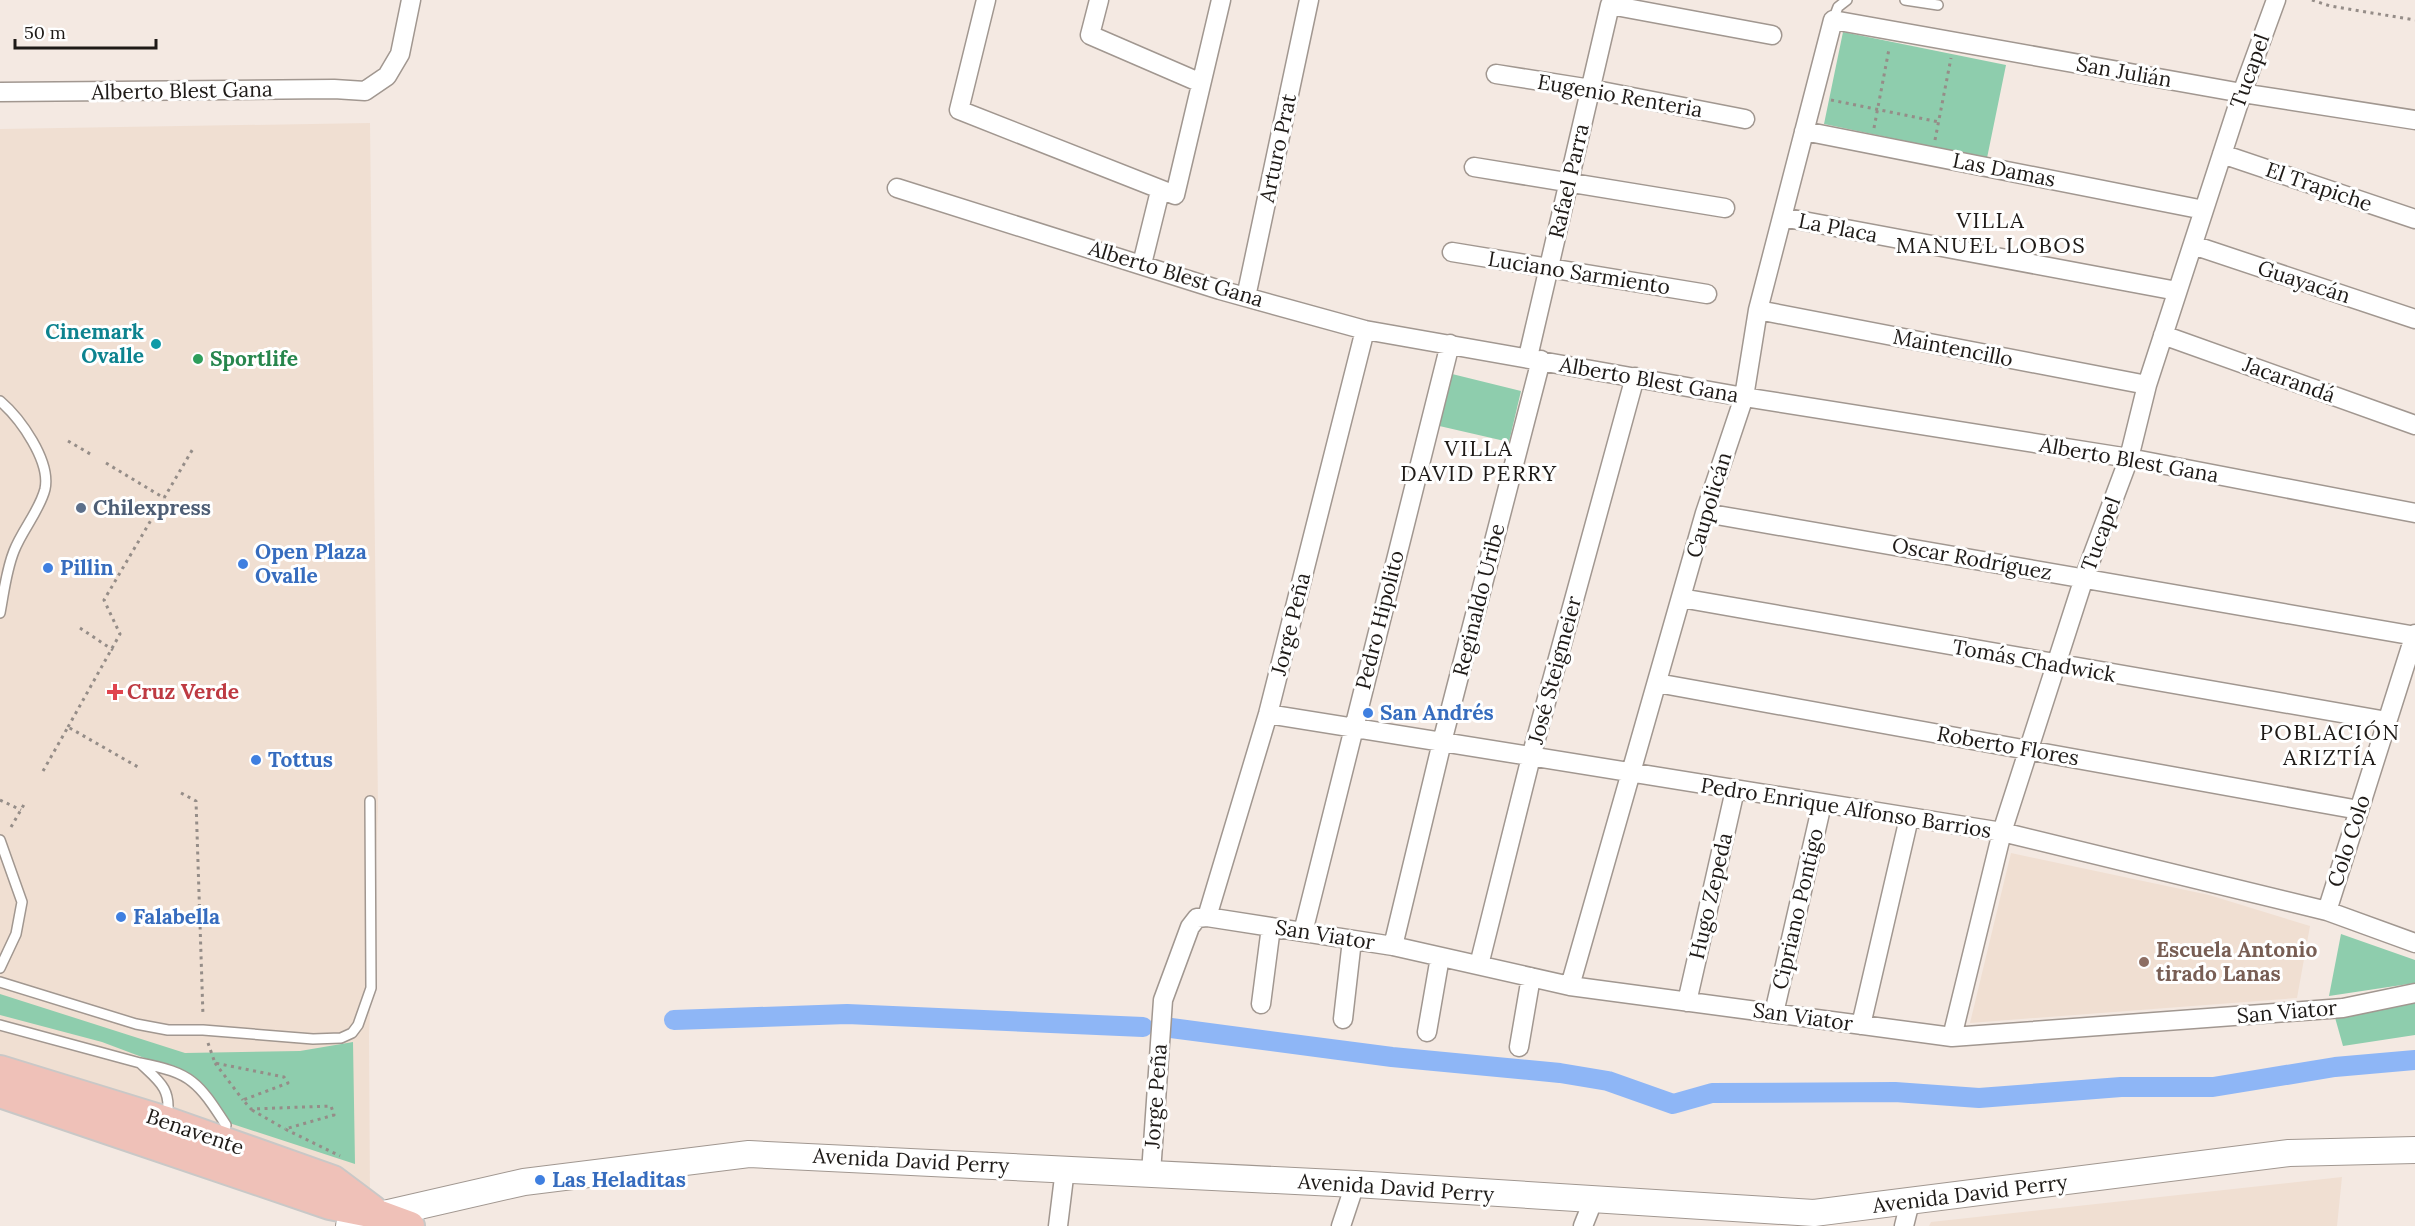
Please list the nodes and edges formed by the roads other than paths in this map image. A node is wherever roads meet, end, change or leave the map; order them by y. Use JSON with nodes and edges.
{"nodes":[{"id":1,"x":411,"y":0,"type":"edge"},
{"id":2,"x":986,"y":0,"type":"edge"},
{"id":3,"x":1099,"y":0,"type":"edge"},
{"id":4,"x":1221,"y":0,"type":"edge"},
{"id":5,"x":1309,"y":0,"type":"edge"},
{"id":6,"x":1847,"y":0,"type":"edge"},
{"id":7,"x":1905,"y":0,"type":"edge"},
{"id":8,"x":2276,"y":0,"type":"edge"},
{"id":9,"x":1938,"y":5,"type":"dead end"},
{"id":10,"x":1833,"y":20,"type":"junction"},
{"id":11,"x":1772,"y":35,"type":"dead end"},
{"id":12,"x":1496,"y":74,"type":"dead end"},
{"id":13,"x":1201,"y":83,"type":"junction"},
{"id":14,"x":1591,"y":89,"type":"junction"},
{"id":15,"x":0,"y":93,"type":"edge"},
{"id":16,"x":2242,"y":93,"type":"junction"},
{"id":17,"x":1745,"y":119,"type":"dead end"},
{"id":18,"x":2415,"y":120,"type":"edge"},
{"id":19,"x":1804,"y":131,"type":"junction"},
{"id":20,"x":2222,"y":154,"type":"junction"},
{"id":21,"x":1474,"y":167,"type":"dead end"},
{"id":22,"x":1569,"y":183,"type":"junction"},
{"id":23,"x":897,"y":188,"type":"dead end"},
{"id":24,"x":1160,"y":190,"type":"junction"},
{"id":25,"x":1725,"y":208,"type":"dead end"},
{"id":26,"x":2204,"y":210,"type":"junction"},
{"id":27,"x":1782,"y":217,"type":"junction"},
{"id":28,"x":2415,"y":219,"type":"edge"},
{"id":29,"x":2193,"y":245,"type":"junction"},
{"id":30,"x":1452,"y":252,"type":"dead end"},
{"id":31,"x":1142,"y":264,"type":"junction"},
{"id":32,"x":1549,"y":268,"type":"junction"},
{"id":33,"x":2177,"y":291,"type":"junction"},
{"id":34,"x":1707,"y":294,"type":"dead end"},
{"id":35,"x":1246,"y":297,"type":"junction"},
{"id":36,"x":1758,"y":310,"type":"junction"},
{"id":37,"x":2415,"y":319,"type":"edge"},
{"id":38,"x":1365,"y":330,"type":"junction"},
{"id":39,"x":2163,"y":336,"type":"junction"},
{"id":40,"x":1450,"y":344,"type":"junction"},
{"id":41,"x":1534,"y":358,"type":"junction"},
{"id":42,"x":1635,"y":376,"type":"junction"},
{"id":43,"x":2147,"y":385,"type":"junction"},
{"id":44,"x":1744,"y":398,"type":"junction"},
{"id":45,"x":0,"y":401,"type":"edge"},
{"id":46,"x":2415,"y":425,"type":"edge"},
{"id":47,"x":2129,"y":458,"type":"junction"},
{"id":48,"x":1706,"y":513,"type":"junction"},
{"id":49,"x":2415,"y":513,"type":"edge"},
{"id":50,"x":2084,"y":578,"type":"junction"},
{"id":51,"x":1681,"y":598,"type":"junction"},
{"id":52,"x":0,"y":613,"type":"edge"},
{"id":53,"x":2415,"y":635,"type":"edge"},
{"id":54,"x":2056,"y":665,"type":"junction"},
{"id":55,"x":1657,"y":683,"type":"junction"},
{"id":56,"x":1268,"y":714,"type":"junction"},
{"id":57,"x":2387,"y":721,"type":"junction"},
{"id":58,"x":1353,"y":728,"type":"junction"},
{"id":59,"x":1442,"y":742,"type":"junction"},
{"id":60,"x":2029,"y":750,"type":"junction"},
{"id":61,"x":1531,"y":757,"type":"junction"},
{"id":62,"x":1631,"y":774,"type":"junction"},
{"id":63,"x":1735,"y":790,"type":"junction"},
{"id":64,"x":370,"y":801,"type":"dead end"},
{"id":65,"x":1822,"y":804,"type":"junction"},
{"id":66,"x":2359,"y":810,"type":"junction"},
{"id":67,"x":1909,"y":818,"type":"junction"},
{"id":68,"x":2002,"y":832,"type":"junction"},
{"id":69,"x":0,"y":840,"type":"edge"},
{"id":70,"x":2327,"y":911,"type":"junction"},
{"id":71,"x":1202,"y":918,"type":"junction"},
{"id":72,"x":1271,"y":927,"type":"junction"},
{"id":73,"x":1303,"y":932,"type":"junction"},
{"id":74,"x":1352,"y":940,"type":"junction"},
{"id":75,"x":2415,"y":943,"type":"edge"},
{"id":76,"x":1393,"y":946,"type":"junction"},
{"id":77,"x":1440,"y":957,"type":"junction"},
{"id":78,"x":1479,"y":965,"type":"junction"},
{"id":79,"x":0,"y":968,"type":"edge"},
{"id":80,"x":1531,"y":977,"type":"junction"},
{"id":81,"x":0,"y":982,"type":"edge"},
{"id":82,"x":1570,"y":986,"type":"junction"},
{"id":83,"x":2415,"y":993,"type":"edge"},
{"id":84,"x":1687,"y":1002,"type":"junction"},
{"id":85,"x":1261,"y":1004,"type":"dead end"},
{"id":86,"x":1774,"y":1013,"type":"junction"},
{"id":87,"x":1343,"y":1019,"type":"dead end"},
{"id":88,"x":0,"y":1025,"type":"edge"},
{"id":89,"x":1861,"y":1025,"type":"junction"},
{"id":90,"x":1427,"y":1032,"type":"dead end"},
{"id":91,"x":1952,"y":1037,"type":"junction"},
{"id":92,"x":1519,"y":1047,"type":"dead end"},
{"id":93,"x":141,"y":1063,"type":"junction"},
{"id":94,"x":0,"y":1070,"type":"edge"},
{"id":95,"x":0,"y":1093,"type":"edge"},
{"id":96,"x":166,"y":1121,"type":"junction"},
{"id":97,"x":222,"y":1140,"type":"junction"},
{"id":98,"x":2415,"y":1150,"type":"edge"},
{"id":99,"x":1065,"y":1169,"type":"junction"},
{"id":100,"x":1151,"y":1173,"type":"junction"},
{"id":101,"x":1354,"y":1184,"type":"junction"},
{"id":102,"x":1593,"y":1201,"type":"junction"},
{"id":103,"x":1814,"y":1213,"type":"junction"},
{"id":104,"x":1907,"y":1214,"type":"edge"},
{"id":105,"x":380,"y":1215,"type":"junction"},
{"id":106,"x":349,"y":1226,"type":"edge"},
{"id":107,"x":410,"y":1226,"type":"edge"},
{"id":108,"x":1058,"y":1226,"type":"edge"},
{"id":109,"x":1341,"y":1226,"type":"edge"},
{"id":110,"x":1583,"y":1226,"type":"edge"},
{"id":111,"x":1854,"y":1226,"type":"edge"}],
"edges":[{"from":1,"to":15,"type":"street","name":"Alberto Blest Gana"},
{"from":2,"to":24,"type":"street"},
{"from":3,"to":13,"type":"street"},
{"from":4,"to":13,"type":"street"},
{"from":5,"to":35,"type":"street","name":"Arturo Prat"},
{"from":6,"to":10,"type":"lane"},
{"from":7,"to":9,"type":"lane"},
{"from":8,"to":16,"type":"street","name":"Tucapel"},
{"from":10,"to":16,"type":"street","name":"San Julián"},
{"from":10,"to":19,"type":"street","name":"Caupolicán"},
{"from":11,"to":14,"type":"street","name":"Rafael Parra"},
{"from":12,"to":14,"type":"street","name":"Eugenio Renteria"},
{"from":13,"to":24,"type":"street"},
{"from":14,"to":17,"type":"street","name":"Eugenio Renteria"},
{"from":14,"to":22,"type":"street","name":"Rafael Parra"},
{"from":16,"to":18,"type":"street","name":"San Julián"},
{"from":16,"to":20,"type":"street","name":"Tucapel"},
{"from":19,"to":26,"type":"street","name":"Las Damas"},
{"from":19,"to":27,"type":"street","name":"Caupolicán"},
{"from":20,"to":26,"type":"street","name":"Tucapel"},
{"from":20,"to":28,"type":"street","name":"El Trapiche"},
{"from":21,"to":22,"type":"street"},
{"from":22,"to":25,"type":"street"},
{"from":22,"to":32,"type":"street","name":"Rafael Parra"},
{"from":23,"to":31,"type":"street","name":"Alberto Blest Gana"},
{"from":24,"to":31,"type":"street"},
{"from":26,"to":29,"type":"street","name":"Tucapel"},
{"from":27,"to":33,"type":"street","name":"La Placa"},
{"from":27,"to":36,"type":"street","name":"Caupolicán"},
{"from":29,"to":33,"type":"street","name":"Tucapel"},
{"from":29,"to":37,"type":"street","name":"Guayacán"},
{"from":30,"to":32,"type":"street","name":"Luciano Sarmiento"},
{"from":31,"to":35,"type":"street","name":"Alberto Blest Gana"},
{"from":32,"to":34,"type":"street","name":"Luciano Sarmiento"},
{"from":32,"to":41,"type":"street","name":"Rafael Parra"},
{"from":33,"to":39,"type":"street","name":"Tucapel"},
{"from":35,"to":38,"type":"street","name":"Alberto Blest Gana"},
{"from":36,"to":43,"type":"street","name":"Maintencillo"},
{"from":36,"to":44,"type":"street","name":"Caupolicán"},
{"from":38,"to":40,"type":"street","name":"Alberto Blest Gana"},
{"from":38,"to":56,"type":"street","name":"Jorge Peña"},
{"from":39,"to":43,"type":"street","name":"Tucapel"},
{"from":39,"to":46,"type":"street","name":"Jacarandá"},
{"from":40,"to":41,"type":"street","name":"Alberto Blest Gana"},
{"from":40,"to":58,"type":"street","name":"Pedro Hipolito"},
{"from":41,"to":42,"type":"street","name":"Alberto Blest Gana"},
{"from":41,"to":59,"type":"street","name":"Reginaldo Uribe"},
{"from":42,"to":44,"type":"street","name":"Alberto Blest Gana"},
{"from":42,"to":61,"type":"street","name":"José Steigmeier"},
{"from":43,"to":47,"type":"street","name":"Tucapel"},
{"from":44,"to":47,"type":"street","name":"Alberto Blest Gana"},
{"from":44,"to":48,"type":"street","name":"Caupolicán"},
{"from":45,"to":52,"type":"lane"},
{"from":47,"to":49,"type":"street","name":"Alberto Blest Gana"},
{"from":47,"to":50,"type":"street","name":"Tucapel"},
{"from":48,"to":50,"type":"street","name":"Oscar Rodríguez"},
{"from":48,"to":51,"type":"street","name":"Caupolicán"},
{"from":50,"to":53,"type":"street","name":"Oscar Rodríguez"},
{"from":50,"to":54,"type":"street","name":"Tucapel"},
{"from":51,"to":54,"type":"street","name":"Tomás Chadwick"},
{"from":51,"to":55,"type":"street","name":"Caupolicán"},
{"from":53,"to":57,"type":"street","name":"Colo Colo"},
{"from":54,"to":57,"type":"street","name":"Tomás Chadwick"},
{"from":54,"to":60,"type":"street","name":"Tucapel"},
{"from":55,"to":60,"type":"street","name":"Roberto Flores"},
{"from":55,"to":62,"type":"street","name":"Caupolicán"},
{"from":56,"to":58,"type":"street","name":"Pedro Enrique Alfonso Barrios"},
{"from":56,"to":71,"type":"street","name":"Jorge Peña"},
{"from":57,"to":66,"type":"street","name":"Colo Colo"},
{"from":58,"to":59,"type":"street","name":"Pedro Enrique Alfonso Barrios"},
{"from":58,"to":73,"type":"street","name":"Pedro Hipolito"},
{"from":59,"to":61,"type":"street","name":"Pedro Enrique Alfonso Barrios"},
{"from":59,"to":76,"type":"street","name":"Reginaldo Uribe"},
{"from":60,"to":66,"type":"street","name":"Roberto Flores"},
{"from":60,"to":68,"type":"street","name":"Tucapel"},
{"from":61,"to":62,"type":"street","name":"Pedro Enrique Alfonso Barrios"},
{"from":61,"to":78,"type":"street","name":"José Steigmeier"},
{"from":62,"to":63,"type":"street","name":"Pedro Enrique Alfonso Barrios"},
{"from":62,"to":82,"type":"street","name":"Caupolicán"},
{"from":63,"to":65,"type":"street","name":"Pedro Enrique Alfonso Barrios"},
{"from":63,"to":84,"type":"street","name":"Hugo Zepeda"},
{"from":64,"to":81,"type":"lane"},
{"from":65,"to":67,"type":"street","name":"Pedro Enrique Alfonso Barrios"},
{"from":65,"to":86,"type":"street","name":"Cipriano Pontigo"},
{"from":66,"to":70,"type":"street","name":"Colo Colo"},
{"from":67,"to":68,"type":"street","name":"Pedro Enrique Alfonso Barrios"},
{"from":67,"to":89,"type":"street"},
{"from":68,"to":70,"type":"street","name":"Pedro Enrique Alfonso Barrios"},
{"from":68,"to":91,"type":"street","name":"Tucapel"},
{"from":69,"to":79,"type":"lane"},
{"from":70,"to":75,"type":"street","name":"Pedro Enrique Alfonso Barrios"},
{"from":71,"to":72,"type":"street","name":"San Viator"},
{"from":71,"to":100,"type":"street","name":"Jorge Peña"},
{"from":72,"to":73,"type":"street","name":"San Viator"},
{"from":72,"to":85,"type":"street"},
{"from":73,"to":74,"type":"street","name":"San Viator"},
{"from":74,"to":76,"type":"street","name":"San Viator"},
{"from":74,"to":87,"type":"street"},
{"from":76,"to":77,"type":"street","name":"San Viator"},
{"from":77,"to":78,"type":"street","name":"San Viator"},
{"from":77,"to":90,"type":"street"},
{"from":78,"to":80,"type":"street","name":"San Viator"},
{"from":80,"to":82,"type":"street","name":"San Viator"},
{"from":80,"to":92,"type":"street"},
{"from":82,"to":84,"type":"street","name":"San Viator"},
{"from":83,"to":91,"type":"street","name":"San Viator"},
{"from":84,"to":86,"type":"street","name":"San Viator"},
{"from":86,"to":89,"type":"street","name":"San Viator"},
{"from":88,"to":93,"type":"lane"},
{"from":89,"to":91,"type":"street","name":"San Viator"},
{"from":93,"to":96,"type":"lane"},
{"from":93,"to":97,"type":"lane"},
{"from":94,"to":96,"type":"main road","name":"Benavente"},
{"from":95,"to":105,"type":"main road","name":"Benavente"},
{"from":96,"to":97,"type":"main road","name":"Benavente"},
{"from":97,"to":105,"type":"main road","name":"Benavente"},
{"from":98,"to":104,"type":"main road","name":"Avenida David Perry"},
{"from":99,"to":100,"type":"main road","name":"Avenida David Perry"},
{"from":99,"to":105,"type":"main road","name":"Avenida David Perry"},
{"from":99,"to":108,"type":"street"},
{"from":100,"to":101,"type":"main road","name":"Avenida David Perry"},
{"from":101,"to":102,"type":"main road","name":"Avenida David Perry"},
{"from":101,"to":109,"type":"street"},
{"from":102,"to":103,"type":"main road","name":"Avenida David Perry"},
{"from":102,"to":110,"type":"street"},
{"from":103,"to":104,"type":"main road","name":"Avenida David Perry"},
{"from":103,"to":111,"type":"main road"},
{"from":105,"to":106,"type":"main road","name":"Avenida David Perry"},
{"from":105,"to":107,"type":"main road","name":"Benavente"}]}
